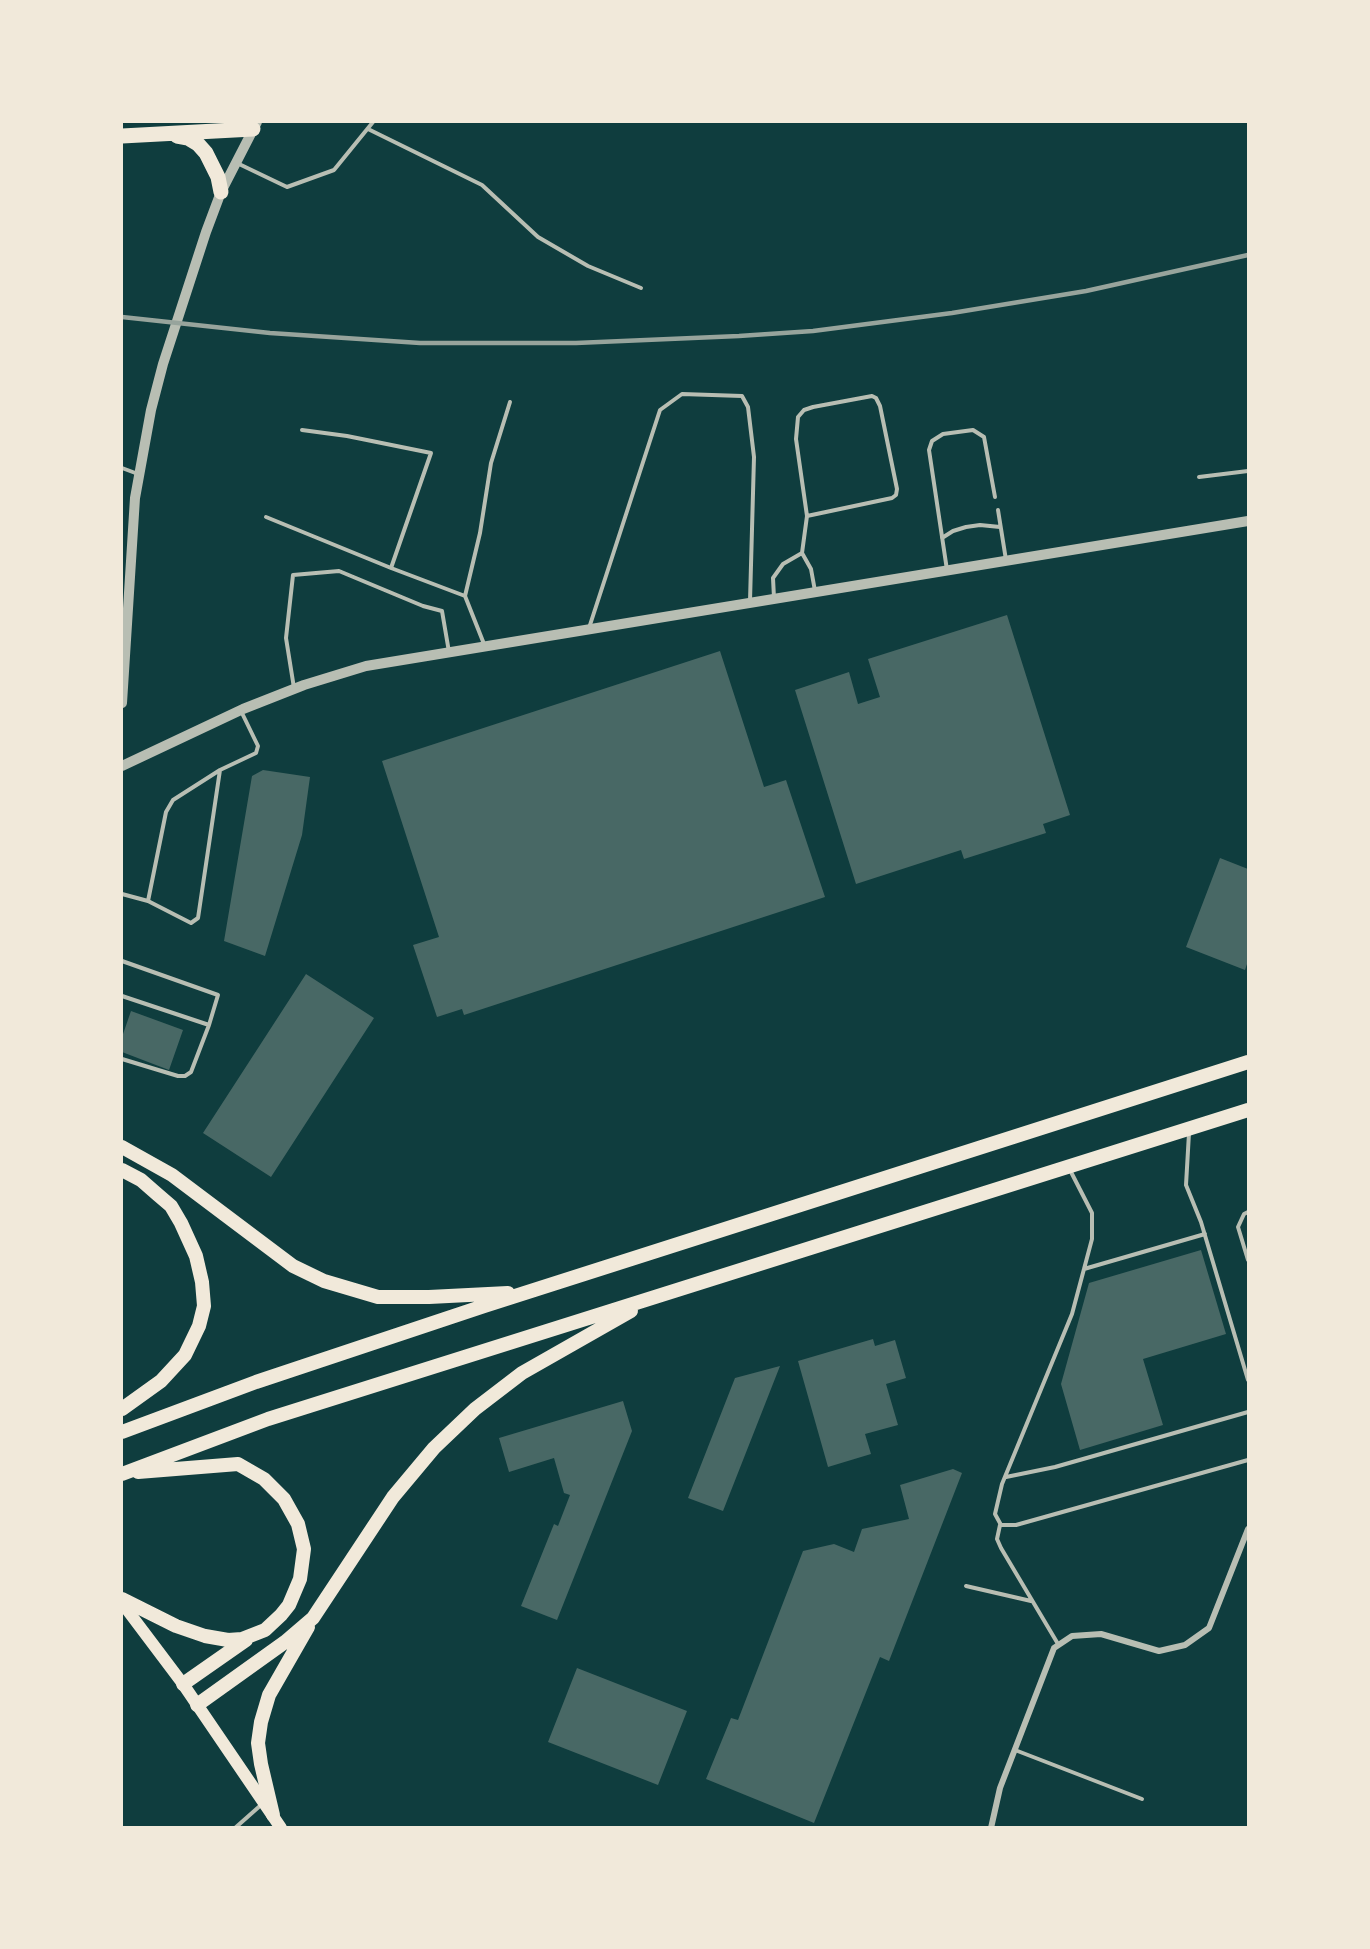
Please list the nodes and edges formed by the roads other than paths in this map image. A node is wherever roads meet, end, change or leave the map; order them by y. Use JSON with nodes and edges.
{"nodes":[{"id":1,"x":373,"y":122,"type":"edge"},
{"id":2,"x":255,"y":125,"type":"edge"},
{"id":3,"x":368,"y":129,"type":"junction"},
{"id":4,"x":156,"y":134,"type":"junction"},
{"id":5,"x":122,"y":136,"type":"edge"},
{"id":6,"x":235,"y":163,"type":"junction"},
{"id":7,"x":221,"y":192,"type":"junction"},
{"id":8,"x":641,"y":288,"type":"dead end"},
{"id":9,"x":510,"y":402,"type":"dead end"},
{"id":10,"x":302,"y":430,"type":"dead end"},
{"id":11,"x":122,"y":468,"type":"edge"},
{"id":12,"x":1248,"y":471,"type":"edge"},
{"id":13,"x":139,"y":474,"type":"junction"},
{"id":14,"x":1199,"y":477,"type":"dead end"},
{"id":15,"x":995,"y":497,"type":"dead end"},
{"id":16,"x":998,"y":510,"type":"dead end"},
{"id":17,"x":807,"y":516,"type":"junction"},
{"id":18,"x":266,"y":518,"type":"dead end"},
{"id":19,"x":1248,"y":521,"type":"edge"},
{"id":20,"x":1000,"y":527,"type":"junction"},
{"id":21,"x":942,"y":538,"type":"junction"},
{"id":22,"x":802,"y":553,"type":"junction"},
{"id":23,"x":1006,"y":561,"type":"junction"},
{"id":24,"x":391,"y":568,"type":"junction"},
{"id":25,"x":947,"y":571,"type":"junction"},
{"id":26,"x":126,"y":580,"type":"edge"},
{"id":27,"x":815,"y":592,"type":"junction"},
{"id":28,"x":465,"y":596,"type":"junction"},
{"id":29,"x":774,"y":599,"type":"junction"},
{"id":30,"x":750,"y":603,"type":"junction"},
{"id":31,"x":589,"y":629,"type":"junction"},
{"id":32,"x":484,"y":646,"type":"junction"},
{"id":33,"x":449,"y":652,"type":"junction"},
{"id":34,"x":294,"y":689,"type":"junction"},
{"id":35,"x":122,"y":704,"type":"edge"},
{"id":36,"x":241,"y":710,"type":"junction"},
{"id":37,"x":122,"y":766,"type":"edge"},
{"id":38,"x":220,"y":770,"type":"junction"},
{"id":39,"x":122,"y":894,"type":"edge"},
{"id":40,"x":148,"y":901,"type":"junction"},
{"id":41,"x":122,"y":961,"type":"edge"},
{"id":42,"x":122,"y":996,"type":"edge"},
{"id":43,"x":208,"y":1025,"type":"junction"},
{"id":44,"x":122,"y":1059,"type":"edge"},
{"id":45,"x":1248,"y":1062,"type":"edge"},
{"id":46,"x":1248,"y":1110,"type":"edge"},
{"id":47,"x":1189,"y":1128,"type":"junction"},
{"id":48,"x":122,"y":1147,"type":"edge"},
{"id":49,"x":1068,"y":1167,"type":"junction"},
{"id":50,"x":122,"y":1170,"type":"edge"},
{"id":51,"x":1248,"y":1212,"type":"edge"},
{"id":52,"x":1205,"y":1234,"type":"junction"},
{"id":53,"x":1248,"y":1260,"type":"edge"},
{"id":54,"x":1084,"y":1270,"type":"junction"},
{"id":55,"x":528,"y":1292,"type":"junction"},
{"id":56,"x":656,"y":1297,"type":"junction"},
{"id":57,"x":1248,"y":1380,"type":"edge"},
{"id":58,"x":122,"y":1409,"type":"edge"},
{"id":59,"x":1248,"y":1412,"type":"edge"},
{"id":60,"x":122,"y":1432,"type":"edge"},
{"id":61,"x":1248,"y":1460,"type":"edge"},
{"id":62,"x":123,"y":1473,"type":"edge"},
{"id":63,"x":1005,"y":1477,"type":"junction"},
{"id":64,"x":1000,"y":1524,"type":"junction"},
{"id":65,"x":1248,"y":1529,"type":"edge"},
{"id":66,"x":966,"y":1586,"type":"dead end"},
{"id":67,"x":122,"y":1601,"type":"edge"},
{"id":68,"x":1032,"y":1601,"type":"junction"},
{"id":69,"x":313,"y":1618,"type":"junction"},
{"id":70,"x":253,"y":1635,"type":"junction"},
{"id":71,"x":1059,"y":1645,"type":"junction"},
{"id":72,"x":183,"y":1684,"type":"junction"},
{"id":73,"x":197,"y":1705,"type":"junction"},
{"id":74,"x":1015,"y":1750,"type":"junction"},
{"id":75,"x":1142,"y":1799,"type":"dead end"},
{"id":76,"x":264,"y":1802,"type":"junction"},
{"id":77,"x":273,"y":1815,"type":"junction"},
{"id":78,"x":235,"y":1827,"type":"edge"},
{"id":79,"x":281,"y":1827,"type":"edge"},
{"id":80,"x":991,"y":1827,"type":"edge"}],
"edges":[{"from":1,"to":3,"type":"lane"},
{"from":2,"to":4,"type":"highway"},
{"from":2,"to":6,"type":"street"},
{"from":3,"to":6,"type":"lane"},
{"from":3,"to":8,"type":"lane"},
{"from":4,"to":5,"type":"highway"},
{"from":4,"to":7,"type":"highway"},
{"from":6,"to":7,"type":"street"},
{"from":7,"to":13,"type":"street"},
{"from":9,"to":28,"type":"lane"},
{"from":10,"to":24,"type":"lane"},
{"from":11,"to":13,"type":"lane"},
{"from":12,"to":14,"type":"lane"},
{"from":13,"to":26,"type":"street"},
{"from":15,"to":21,"type":"lane"},
{"from":16,"to":20,"type":"lane"},
{"from":17,"to":17,"type":"lane"},
{"from":17,"to":22,"type":"lane"},
{"from":18,"to":24,"type":"lane"},
{"from":19,"to":23,"type":"street"},
{"from":20,"to":21,"type":"lane"},
{"from":20,"to":23,"type":"lane"},
{"from":21,"to":25,"type":"lane"},
{"from":22,"to":27,"type":"lane"},
{"from":22,"to":29,"type":"lane"},
{"from":23,"to":25,"type":"street"},
{"from":24,"to":28,"type":"lane"},
{"from":25,"to":27,"type":"street"},
{"from":26,"to":35,"type":"street"},
{"from":27,"to":29,"type":"street"},
{"from":28,"to":32,"type":"lane"},
{"from":29,"to":30,"type":"street"},
{"from":30,"to":31,"type":"street"},
{"from":30,"to":31,"type":"lane"},
{"from":31,"to":32,"type":"street"},
{"from":32,"to":33,"type":"street"},
{"from":33,"to":34,"type":"street"},
{"from":33,"to":34,"type":"lane"},
{"from":34,"to":36,"type":"street"},
{"from":36,"to":37,"type":"street"},
{"from":36,"to":38,"type":"lane"},
{"from":38,"to":40,"type":"lane"},
{"from":38,"to":40,"type":"lane"},
{"from":39,"to":40,"type":"lane"},
{"from":41,"to":43,"type":"lane"},
{"from":42,"to":43,"type":"lane"},
{"from":43,"to":44,"type":"lane"},
{"from":45,"to":55,"type":"highway"},
{"from":46,"to":47,"type":"highway"},
{"from":47,"to":49,"type":"highway"},
{"from":47,"to":52,"type":"lane"},
{"from":48,"to":55,"type":"highway"},
{"from":49,"to":54,"type":"lane"},
{"from":49,"to":56,"type":"highway"},
{"from":50,"to":58,"type":"highway"},
{"from":51,"to":53,"type":"lane"},
{"from":52,"to":54,"type":"lane"},
{"from":52,"to":57,"type":"lane"},
{"from":54,"to":63,"type":"lane"},
{"from":55,"to":60,"type":"highway"},
{"from":56,"to":62,"type":"highway"},
{"from":56,"to":69,"type":"highway"},
{"from":59,"to":63,"type":"lane"},
{"from":61,"to":64,"type":"lane"},
{"from":62,"to":70,"type":"highway"},
{"from":63,"to":64,"type":"lane"},
{"from":64,"to":68,"type":"lane"},
{"from":65,"to":71,"type":"street"},
{"from":66,"to":68,"type":"lane"},
{"from":67,"to":70,"type":"highway"},
{"from":67,"to":72,"type":"main road"},
{"from":68,"to":71,"type":"lane"},
{"from":69,"to":73,"type":"highway"},
{"from":69,"to":77,"type":"highway"},
{"from":70,"to":72,"type":"highway"},
{"from":71,"to":74,"type":"street"},
{"from":72,"to":73,"type":"main road"},
{"from":73,"to":76,"type":"main road"},
{"from":74,"to":75,"type":"lane"},
{"from":74,"to":80,"type":"street"},
{"from":76,"to":77,"type":"main road"},
{"from":76,"to":78,"type":"lane"},
{"from":77,"to":79,"type":"main road"}]}
